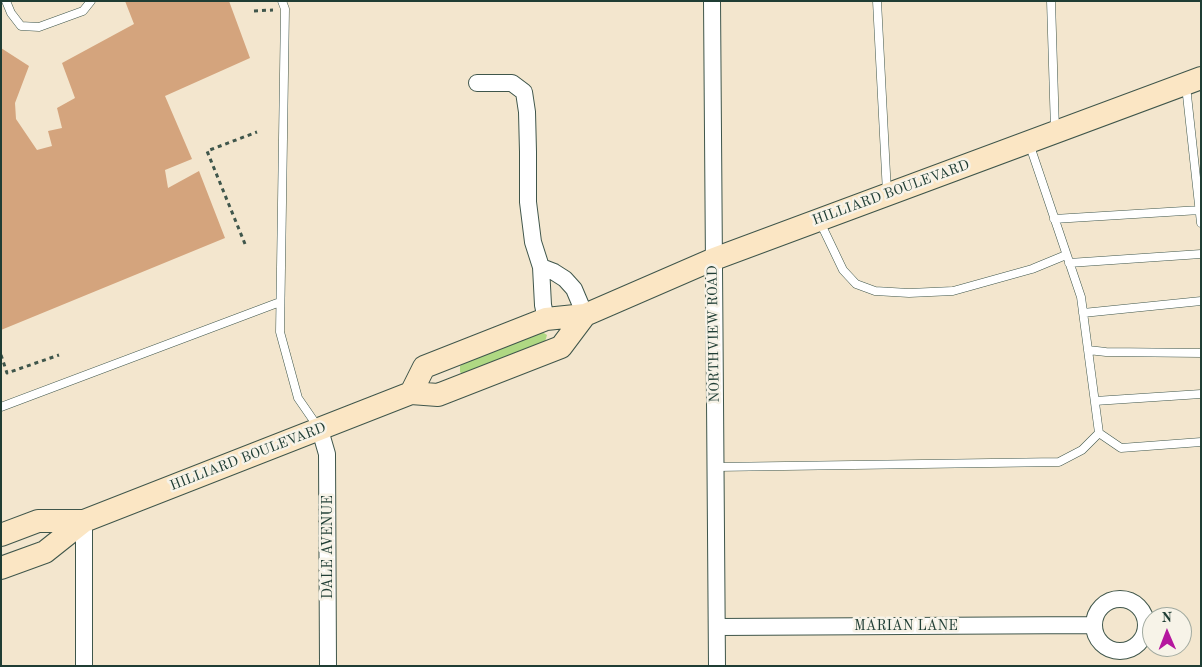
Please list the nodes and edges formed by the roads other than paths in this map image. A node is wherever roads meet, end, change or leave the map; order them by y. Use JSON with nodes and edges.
{"nodes":[{"id":1,"x":6,"y":1,"type":"edge"},
{"id":2,"x":92,"y":1,"type":"edge"},
{"id":3,"x":282,"y":1,"type":"edge"},
{"id":4,"x":712,"y":1,"type":"edge"},
{"id":5,"x":877,"y":1,"type":"edge"},
{"id":6,"x":1051,"y":1,"type":"edge"},
{"id":7,"x":1193,"y":81,"type":"edge"},
{"id":8,"x":477,"y":83,"type":"dead end"},
{"id":9,"x":1055,"y":132,"type":"junction"},
{"id":10,"x":1028,"y":142,"type":"junction"},
{"id":11,"x":887,"y":195,"type":"junction"},
{"id":12,"x":1200,"y":210,"type":"edge"},
{"id":13,"x":1054,"y":219,"type":"junction"},
{"id":14,"x":820,"y":220,"type":"junction"},
{"id":15,"x":1201,"y":222,"type":"edge"},
{"id":16,"x":1066,"y":254,"type":"junction"},
{"id":17,"x":1201,"y":254,"type":"edge"},
{"id":18,"x":714,"y":259,"type":"junction"},
{"id":19,"x":1069,"y":263,"type":"junction"},
{"id":20,"x":542,"y":267,"type":"junction"},
{"id":21,"x":1201,"y":301,"type":"edge"},
{"id":22,"x":280,"y":302,"type":"junction"},
{"id":23,"x":1083,"y":313,"type":"junction"},
{"id":24,"x":585,"y":315,"type":"junction"},
{"id":25,"x":546,"y":319,"type":"junction"},
{"id":26,"x":1088,"y":350,"type":"junction"},
{"id":27,"x":1201,"y":353,"type":"edge"},
{"id":28,"x":410,"y":393,"type":"junction"},
{"id":29,"x":1201,"y":394,"type":"edge"},
{"id":30,"x":1095,"y":401,"type":"junction"},
{"id":31,"x":1,"y":407,"type":"edge"},
{"id":32,"x":320,"y":430,"type":"junction"},
{"id":33,"x":1099,"y":433,"type":"junction"},
{"id":34,"x":1201,"y":442,"type":"edge"},
{"id":35,"x":716,"y":467,"type":"junction"},
{"id":36,"x":84,"y":521,"type":"junction"},
{"id":37,"x":1,"y":535,"type":"edge"},
{"id":38,"x":1,"y":568,"type":"edge"},
{"id":39,"x":1094,"y":624,"type":"dead end"},
{"id":40,"x":717,"y":627,"type":"junction"},
{"id":41,"x":84,"y":666,"type":"edge"},
{"id":42,"x":328,"y":666,"type":"edge"},
{"id":43,"x":717,"y":666,"type":"edge"}],
"edges":[{"from":1,"to":2,"type":"lane"},
{"from":3,"to":22,"type":"lane"},
{"from":4,"to":18,"type":"street","name":"NORTHVIEW ROAD"},
{"from":5,"to":11,"type":"lane"},
{"from":6,"to":9,"type":"lane"},
{"from":7,"to":9,"type":"main road","name":"HILLIARD BOULEVARD"},
{"from":7,"to":12,"type":"lane"},
{"from":8,"to":20,"type":"street"},
{"from":9,"to":10,"type":"main road","name":"HILLIARD BOULEVARD"},
{"from":10,"to":11,"type":"main road","name":"HILLIARD BOULEVARD"},
{"from":10,"to":13,"type":"lane"},
{"from":11,"to":14,"type":"main road","name":"HILLIARD BOULEVARD"},
{"from":12,"to":13,"type":"lane"},
{"from":12,"to":15,"type":"lane"},
{"from":13,"to":16,"type":"lane"},
{"from":14,"to":16,"type":"lane"},
{"from":14,"to":18,"type":"main road","name":"HILLIARD BOULEVARD"},
{"from":16,"to":19,"type":"lane"},
{"from":17,"to":19,"type":"lane"},
{"from":18,"to":24,"type":"main road","name":"HILLIARD BOULEVARD"},
{"from":18,"to":35,"type":"street","name":"NORTHVIEW ROAD"},
{"from":19,"to":23,"type":"lane"},
{"from":20,"to":24,"type":"street"},
{"from":20,"to":25,"type":"street"},
{"from":21,"to":23,"type":"lane"},
{"from":22,"to":31,"type":"lane"},
{"from":22,"to":32,"type":"lane"},
{"from":23,"to":26,"type":"lane"},
{"from":24,"to":25,"type":"main road","name":"HILLIARD BOULEVARD"},
{"from":24,"to":28,"type":"main road","name":"HILLIARD BOULEVARD"},
{"from":25,"to":28,"type":"main road","name":"HILLIARD BOULEVARD"},
{"from":26,"to":27,"type":"lane"},
{"from":26,"to":30,"type":"lane"},
{"from":28,"to":32,"type":"main road","name":"HILLIARD BOULEVARD"},
{"from":29,"to":30,"type":"lane"},
{"from":30,"to":33,"type":"lane"},
{"from":32,"to":36,"type":"main road","name":"HILLIARD BOULEVARD"},
{"from":32,"to":42,"type":"street","name":"DALE AVENUE"},
{"from":33,"to":34,"type":"lane"},
{"from":33,"to":35,"type":"lane"},
{"from":35,"to":40,"type":"street","name":"NORTHVIEW ROAD"},
{"from":36,"to":37,"type":"main road","name":"HILLIARD BOULEVARD"},
{"from":36,"to":38,"type":"main road","name":"HILLIARD BOULEVARD"},
{"from":36,"to":41,"type":"street"},
{"from":39,"to":40,"type":"street","name":"MARIAN LANE"},
{"from":40,"to":43,"type":"street","name":"NORTHVIEW ROAD"}]}
